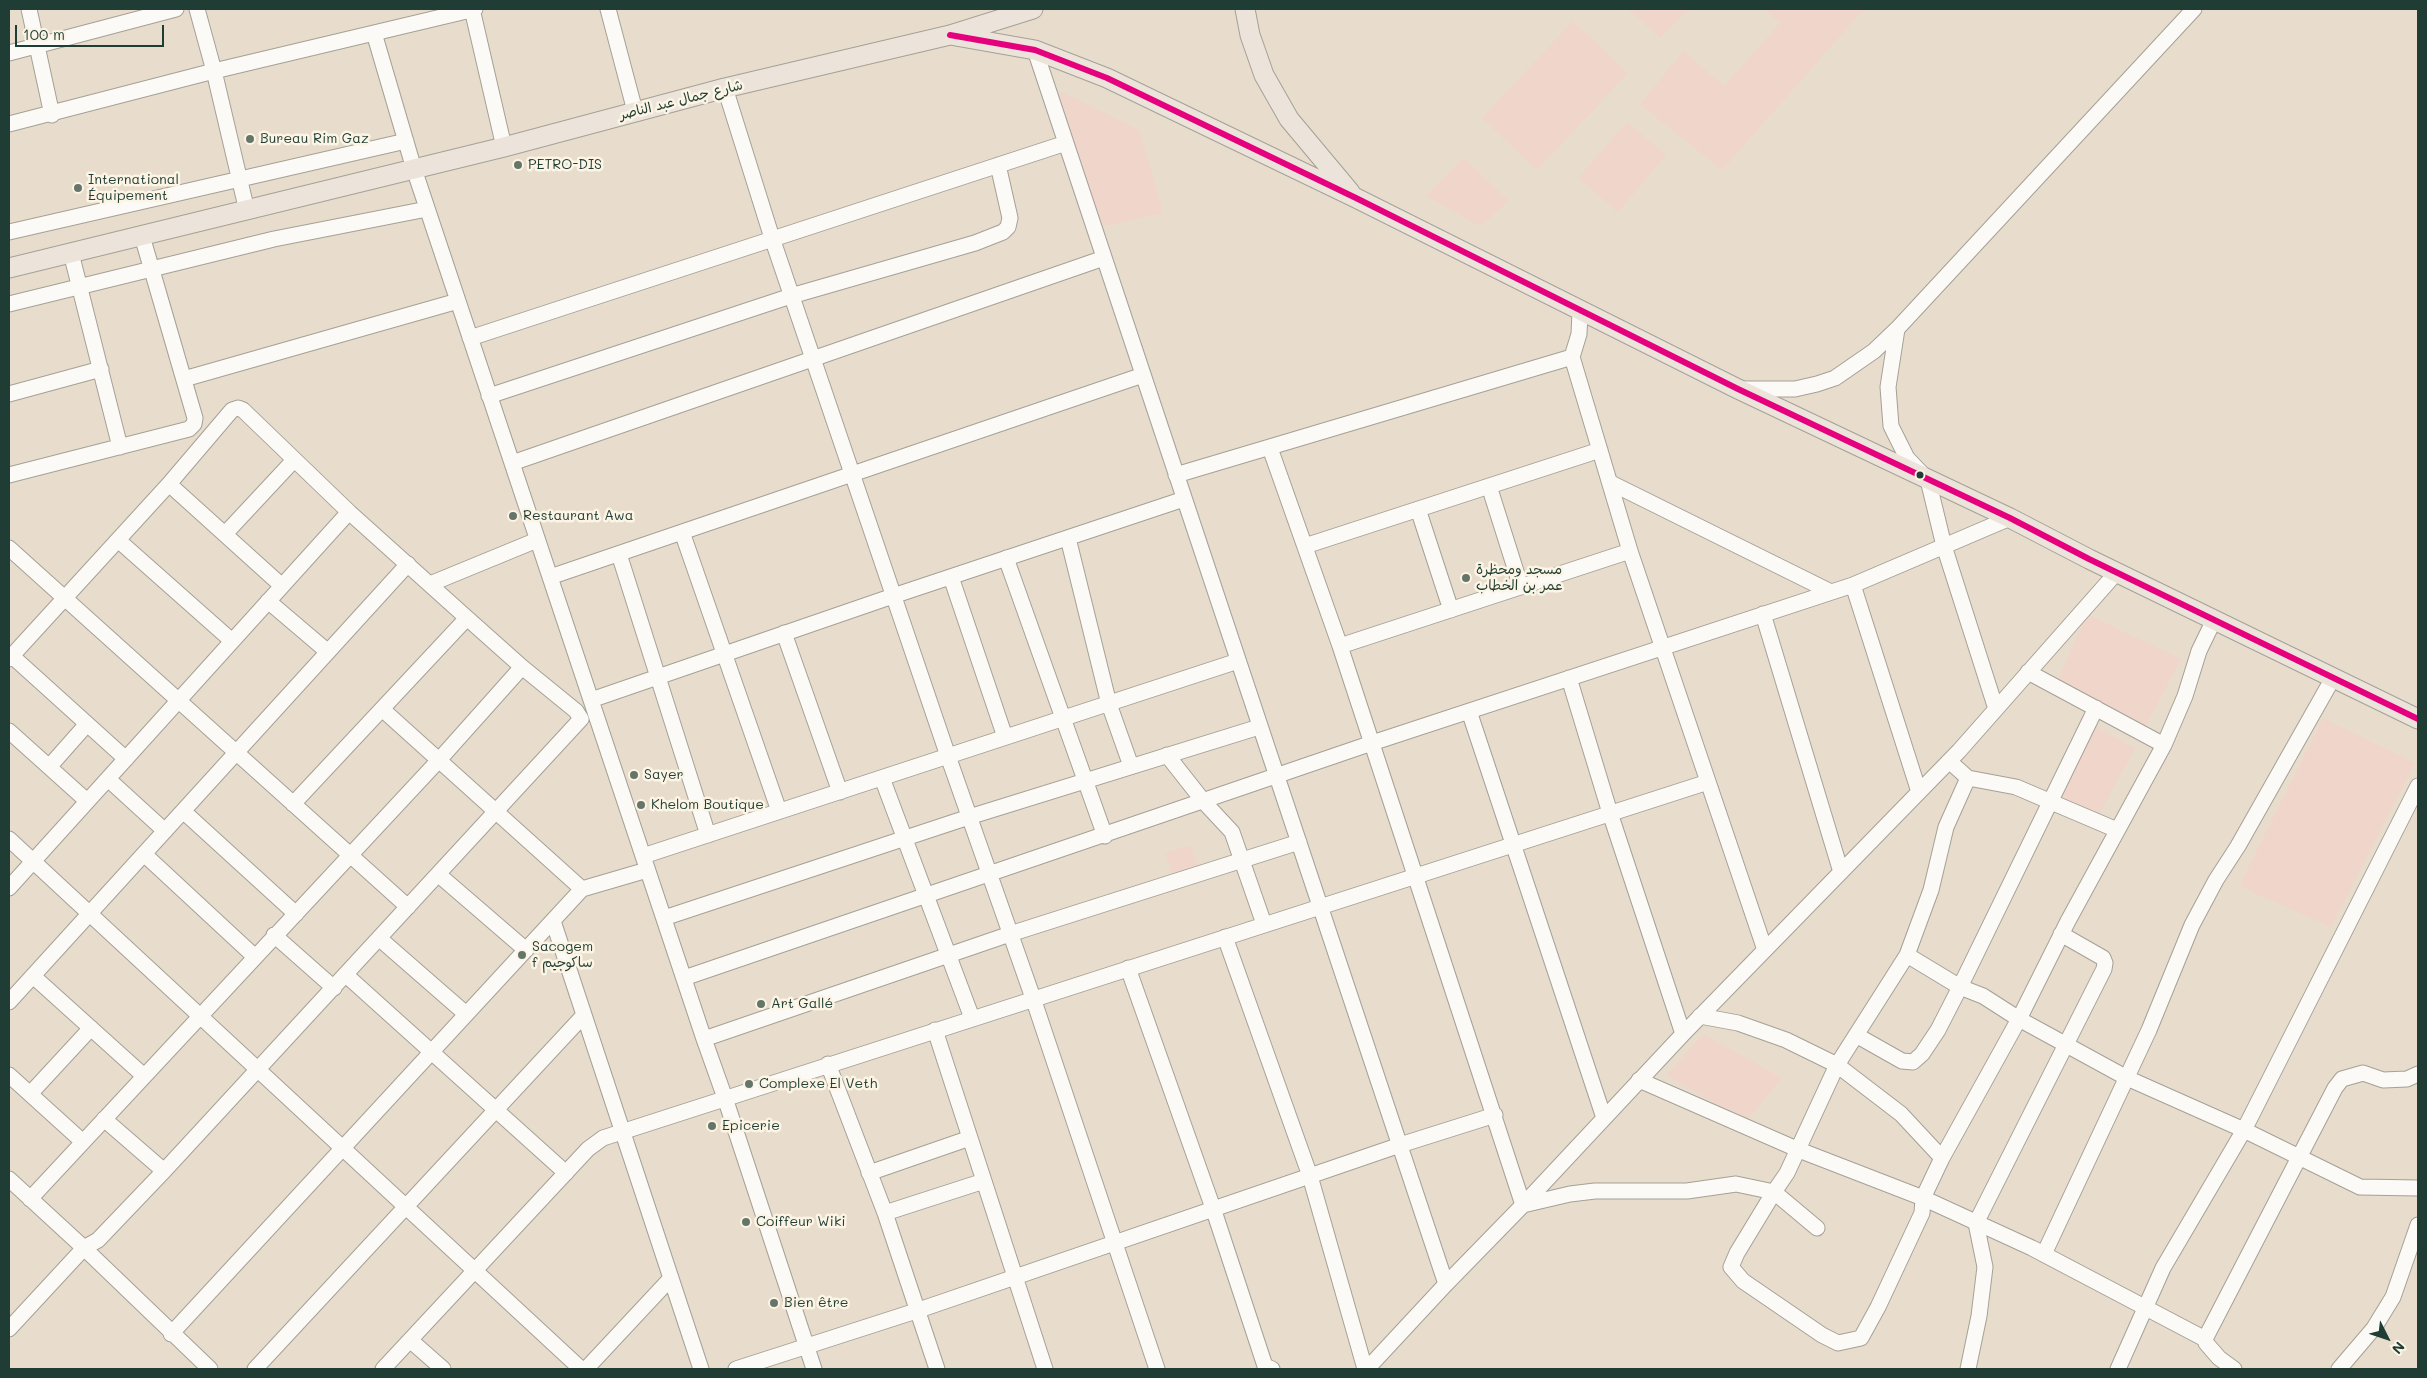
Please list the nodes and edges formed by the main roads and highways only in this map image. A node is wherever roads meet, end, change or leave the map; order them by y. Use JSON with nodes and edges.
{"nodes":[{"id":1,"x":1032,"y":9,"type":"edge"},
{"id":2,"x":1246,"y":9,"type":"edge"},
{"id":3,"x":950,"y":35,"type":"junction"},
{"id":4,"x":1356,"y":198,"type":"junction"},
{"id":5,"x":9,"y":268,"type":"edge"},
{"id":6,"x":2418,"y":719,"type":"edge"}],
"edges":[{"from":1,"to":3,"type":"main road","name":"شارع جمال عبد الناصر"},
{"from":2,"to":4,"type":"main road"},
{"from":3,"to":4,"type":"main road","name":"شارع جمال عبد الناصر"},
{"from":3,"to":5,"type":"main road","name":"شارع جمال عبد الناصر"},
{"from":4,"to":6,"type":"main road","name":"شارع جمال عبد الناصر"}]}
